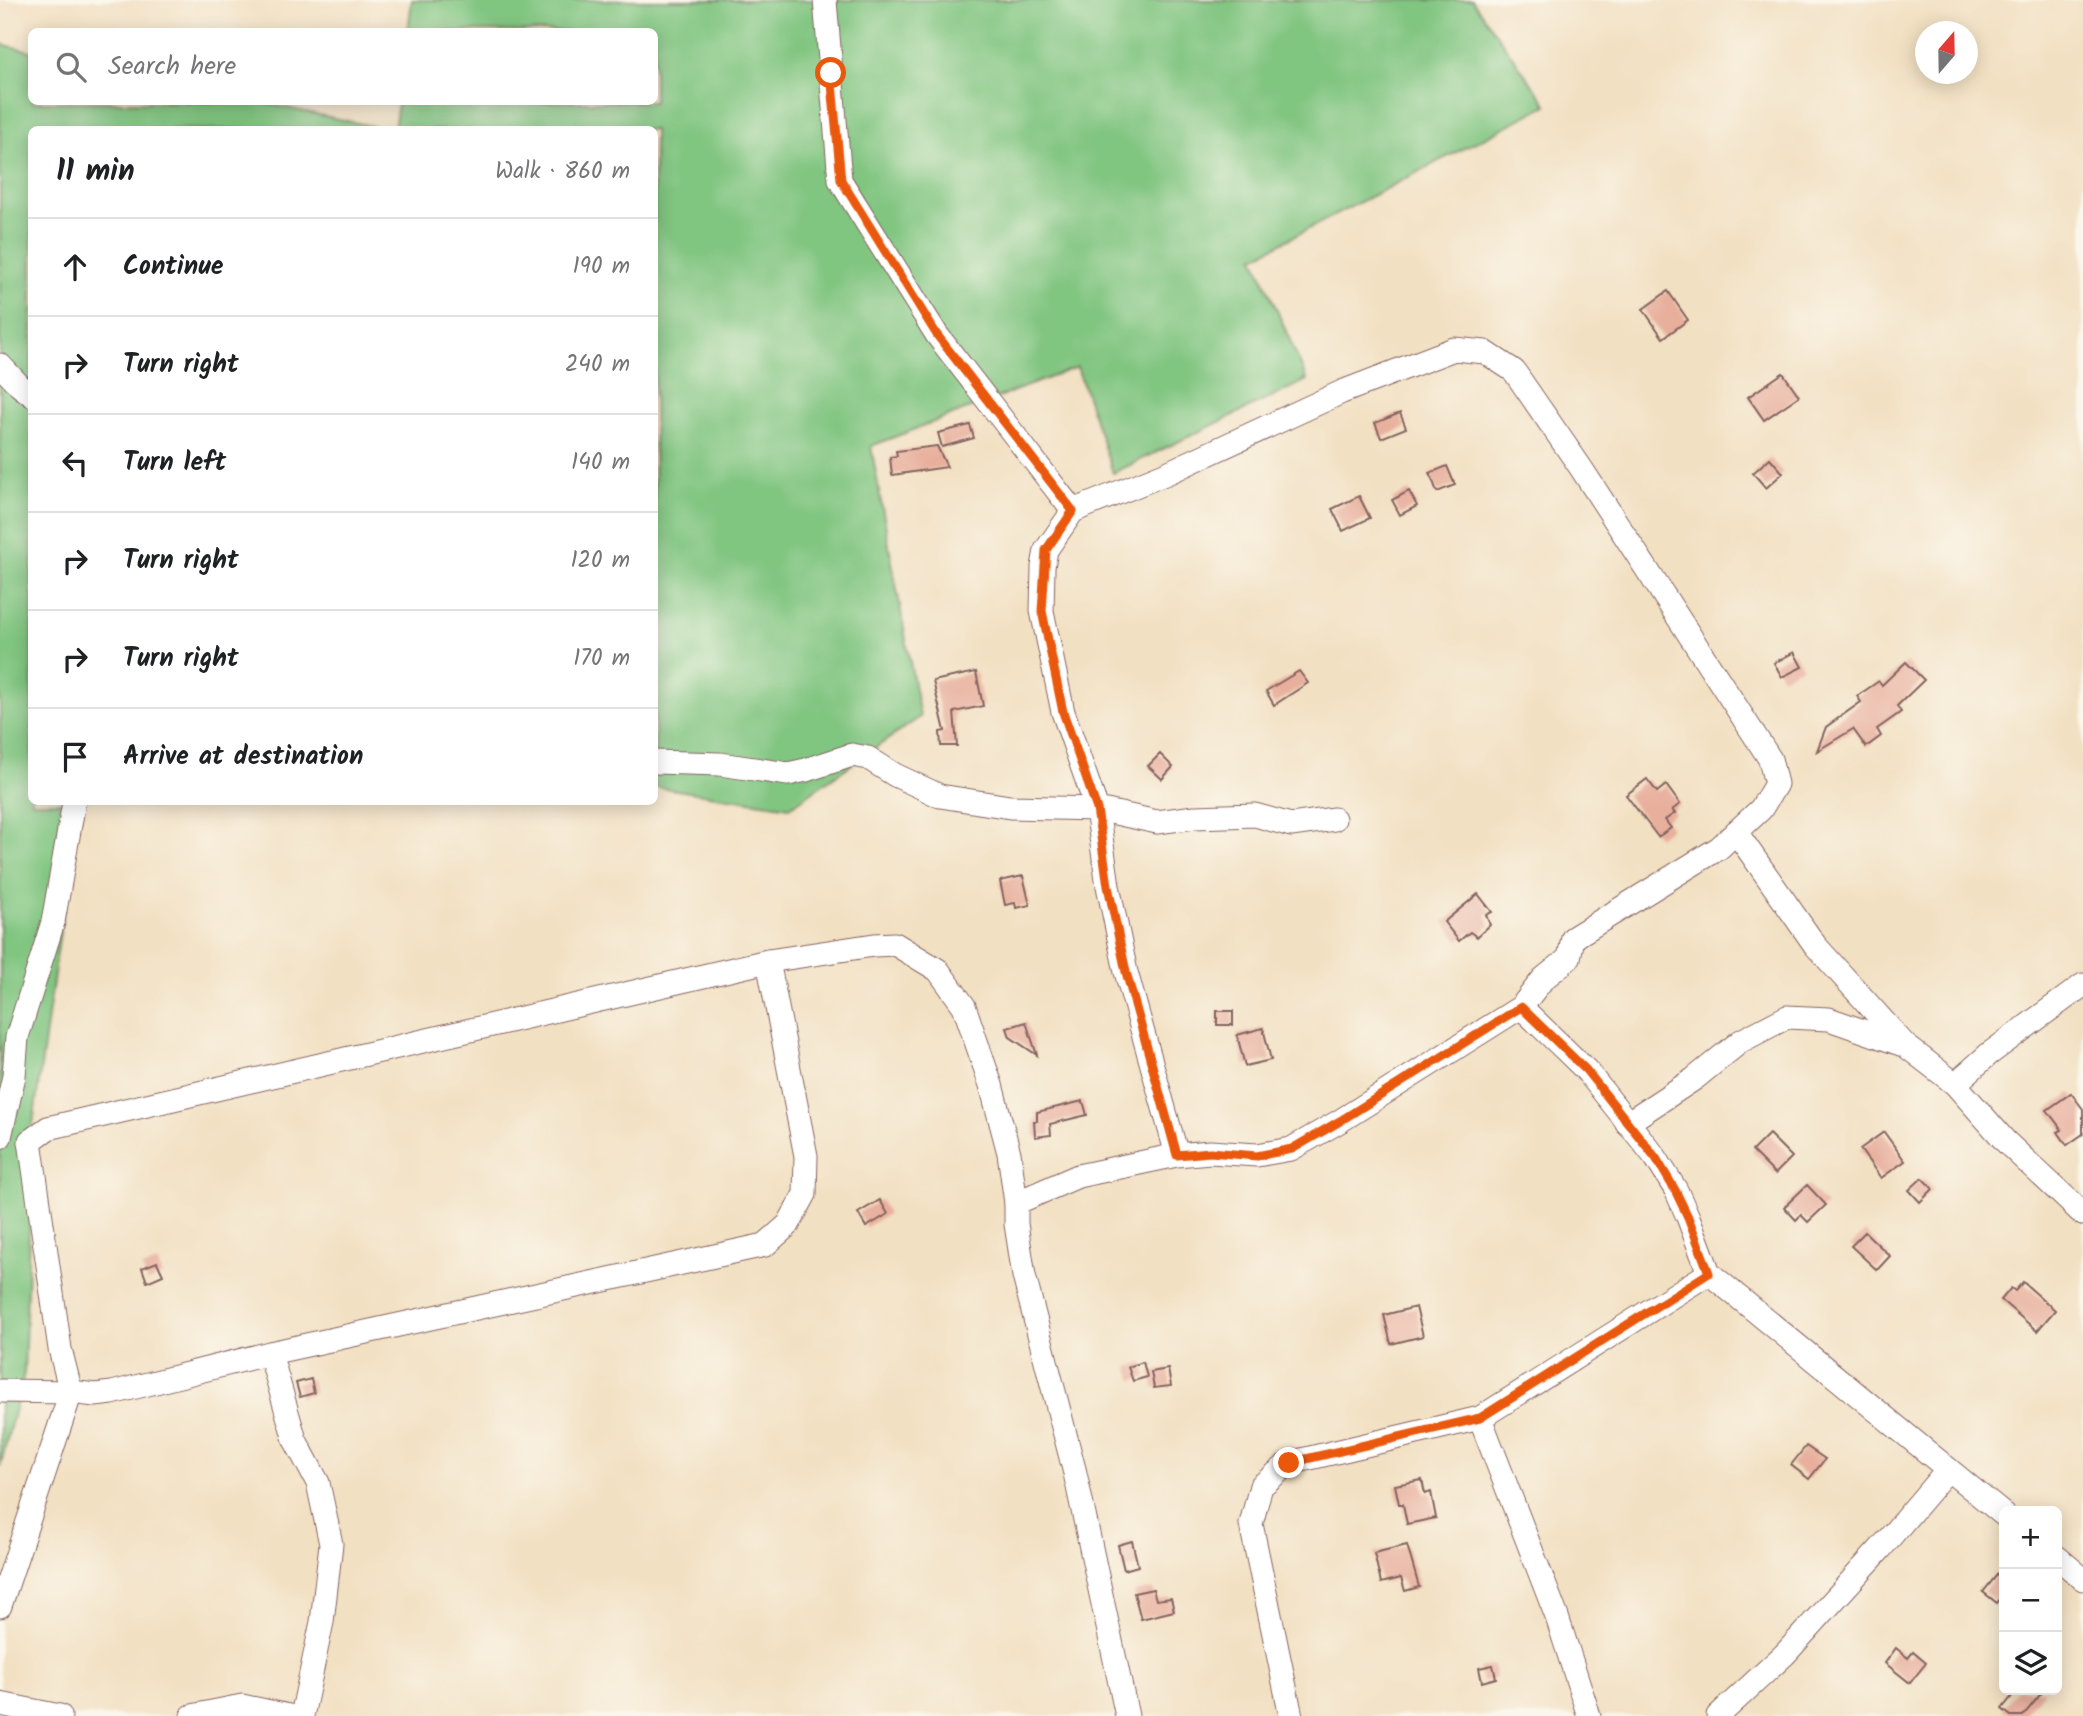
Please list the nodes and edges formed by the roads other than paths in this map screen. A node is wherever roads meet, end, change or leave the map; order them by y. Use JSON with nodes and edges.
{"nodes":[{"id":1,"x":825,"y":0,"type":"edge"},
{"id":2,"x":0,"y":365,"type":"edge"},
{"id":3,"x":28,"y":392,"type":"edge"},
{"id":4,"x":1073,"y":511,"type":"junction"},
{"id":5,"x":658,"y":762,"type":"edge"},
{"id":6,"x":73,"y":805,"type":"edge"},
{"id":7,"x":1097,"y":809,"type":"junction"},
{"id":8,"x":1334,"y":819,"type":"dead end"},
{"id":9,"x":1737,"y":832,"type":"junction"},
{"id":10,"x":768,"y":961,"type":"junction"},
{"id":11,"x":2083,"y":985,"type":"edge"},
{"id":12,"x":1521,"y":1007,"type":"junction"},
{"id":13,"x":1906,"y":1046,"type":"junction"},
{"id":14,"x":1955,"y":1084,"type":"junction"},
{"id":15,"x":1627,"y":1123,"type":"junction"},
{"id":16,"x":1,"y":1135,"type":"edge"},
{"id":17,"x":30,"y":1141,"type":"junction"},
{"id":18,"x":1177,"y":1155,"type":"junction"},
{"id":19,"x":1016,"y":1203,"type":"junction"},
{"id":20,"x":2083,"y":1214,"type":"edge"},
{"id":21,"x":1709,"y":1273,"type":"junction"},
{"id":22,"x":270,"y":1353,"type":"junction"},
{"id":23,"x":0,"y":1391,"type":"edge"},
{"id":24,"x":71,"y":1392,"type":"junction"},
{"id":25,"x":1480,"y":1418,"type":"junction"},
{"id":26,"x":1948,"y":1469,"type":"junction"},
{"id":27,"x":1999,"y":1511,"type":"edge"},
{"id":28,"x":2062,"y":1562,"type":"edge"},
{"id":29,"x":2083,"y":1579,"type":"edge"},
{"id":30,"x":0,"y":1606,"type":"edge"},
{"id":31,"x":0,"y":1704,"type":"edge"},
{"id":32,"x":60,"y":1716,"type":"edge"},
{"id":33,"x":192,"y":1716,"type":"edge"},
{"id":34,"x":289,"y":1716,"type":"edge"},
{"id":35,"x":302,"y":1716,"type":"edge"},
{"id":36,"x":1128,"y":1716,"type":"edge"},
{"id":37,"x":1291,"y":1716,"type":"edge"},
{"id":38,"x":1589,"y":1716,"type":"edge"},
{"id":39,"x":1718,"y":1716,"type":"edge"}],
"edges":[{"from":1,"to":4,"type":"street"},
{"from":2,"to":3,"type":"street"},
{"from":4,"to":7,"type":"street"},
{"from":4,"to":9,"type":"street"},
{"from":5,"to":7,"type":"street"},
{"from":6,"to":16,"type":"street"},
{"from":7,"to":8,"type":"street"},
{"from":7,"to":18,"type":"street"},
{"from":9,"to":12,"type":"street"},
{"from":9,"to":13,"type":"street"},
{"from":10,"to":17,"type":"street"},
{"from":10,"to":19,"type":"street"},
{"from":10,"to":22,"type":"street"},
{"from":11,"to":14,"type":"street"},
{"from":12,"to":15,"type":"street"},
{"from":12,"to":18,"type":"street"},
{"from":13,"to":14,"type":"street"},
{"from":13,"to":15,"type":"street"},
{"from":14,"to":20,"type":"street"},
{"from":15,"to":21,"type":"street"},
{"from":16,"to":17,"type":"street"},
{"from":17,"to":24,"type":"street"},
{"from":18,"to":19,"type":"street"},
{"from":19,"to":36,"type":"street"},
{"from":21,"to":25,"type":"street"},
{"from":21,"to":26,"type":"street"},
{"from":22,"to":24,"type":"street"},
{"from":22,"to":35,"type":"street"},
{"from":23,"to":24,"type":"street"},
{"from":24,"to":30,"type":"street"},
{"from":25,"to":37,"type":"street"},
{"from":25,"to":38,"type":"street"},
{"from":26,"to":27,"type":"street"},
{"from":26,"to":39,"type":"street"},
{"from":28,"to":29,"type":"street"},
{"from":31,"to":32,"type":"street"},
{"from":33,"to":34,"type":"street"}]}
